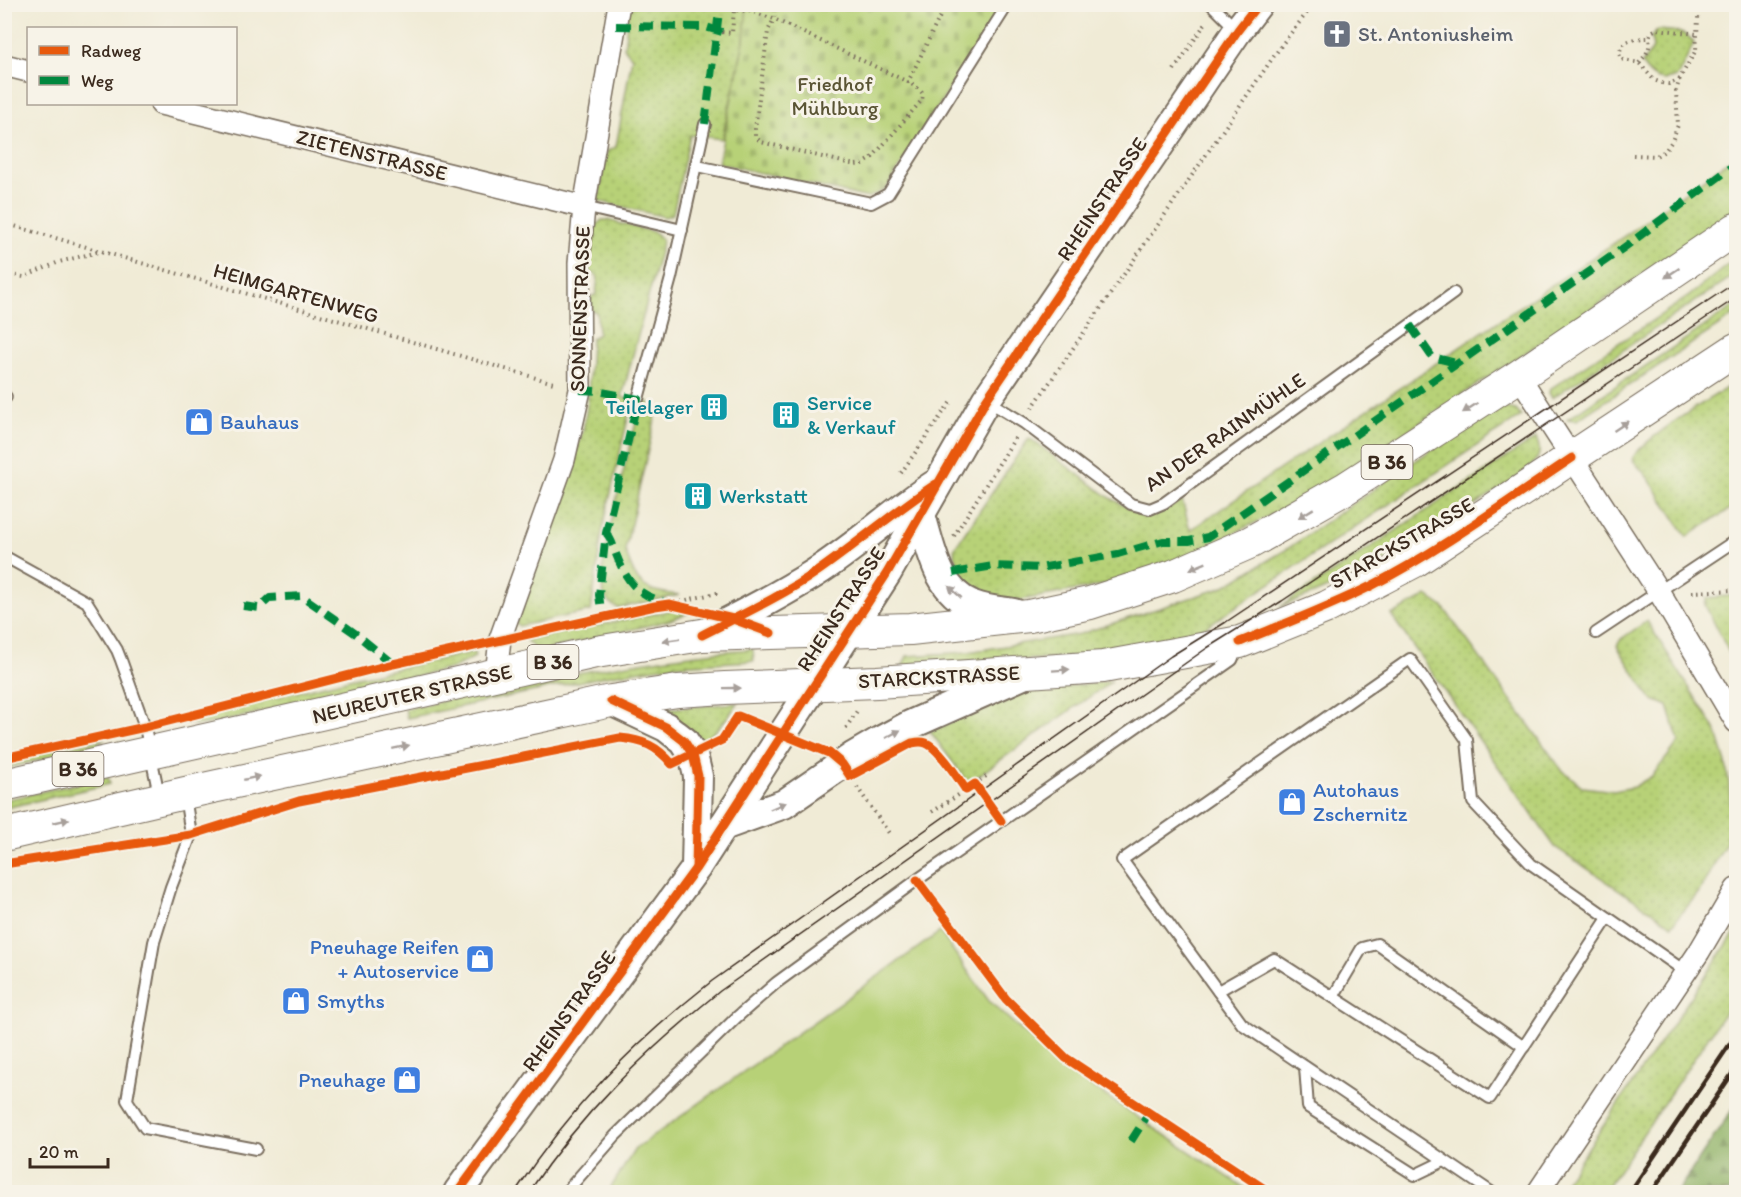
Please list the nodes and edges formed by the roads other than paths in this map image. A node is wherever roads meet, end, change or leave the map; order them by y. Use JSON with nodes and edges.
{"nodes":[{"id":1,"x":619,"y":4,"type":"edge"},
{"id":2,"x":1008,"y":4,"type":"edge"},
{"id":3,"x":1258,"y":4,"type":"edge"},
{"id":4,"x":1213,"y":7,"type":"edge"},
{"id":5,"x":1238,"y":30,"type":"junction"},
{"id":6,"x":4,"y":65,"type":"edge"},
{"id":7,"x":27,"y":71,"type":"edge"},
{"id":8,"x":165,"y":105,"type":"edge"},
{"id":9,"x":705,"y":124,"type":"dead end"},
{"id":10,"x":697,"y":166,"type":"junction"},
{"id":11,"x":584,"y":207,"type":"junction"},
{"id":12,"x":1737,"y":229,"type":"edge"},
{"id":13,"x":682,"y":230,"type":"junction"},
{"id":14,"x":1454,"y":293,"type":"dead end"},
{"id":15,"x":1737,"y":349,"type":"edge"},
{"id":16,"x":1519,"y":376,"type":"junction"},
{"id":17,"x":638,"y":399,"type":"dead end"},
{"id":18,"x":986,"y":400,"type":"junction"},
{"id":19,"x":1572,"y":458,"type":"junction"},
{"id":20,"x":938,"y":482,"type":"junction"},
{"id":21,"x":921,"y":515,"type":"junction"},
{"id":22,"x":1737,"y":540,"type":"edge"},
{"id":23,"x":4,"y":556,"type":"edge"},
{"id":24,"x":1659,"y":592,"type":"junction"},
{"id":25,"x":1029,"y":616,"type":"junction"},
{"id":26,"x":850,"y":630,"type":"junction"},
{"id":27,"x":1596,"y":633,"type":"dead end"},
{"id":28,"x":702,"y":635,"type":"junction"},
{"id":29,"x":1240,"y":642,"type":"junction"},
{"id":30,"x":1029,"y":672,"type":"junction"},
{"id":31,"x":496,"y":675,"type":"junction"},
{"id":32,"x":814,"y":684,"type":"junction"},
{"id":33,"x":611,"y":701,"type":"junction"},
{"id":34,"x":1737,"y":722,"type":"edge"},
{"id":35,"x":151,"y":752,"type":"junction"},
{"id":36,"x":4,"y":785,"type":"edge"},
{"id":37,"x":172,"y":795,"type":"junction"},
{"id":38,"x":723,"y":826,"type":"junction"},
{"id":39,"x":4,"y":835,"type":"edge"},
{"id":40,"x":696,"y":867,"type":"junction"},
{"id":41,"x":1737,"y":890,"type":"edge"},
{"id":42,"x":1608,"y":918,"type":"junction"},
{"id":43,"x":1686,"y":972,"type":"junction"},
{"id":44,"x":1218,"y":991,"type":"junction"},
{"id":45,"x":1333,"y":997,"type":"junction"},
{"id":46,"x":1524,"y":1047,"type":"junction"},
{"id":47,"x":1305,"y":1067,"type":"junction"},
{"id":48,"x":256,"y":1149,"type":"dead end"},
{"id":49,"x":1444,"y":1161,"type":"junction"},
{"id":50,"x":458,"y":1192,"type":"edge"},
{"id":51,"x":566,"y":1192,"type":"edge"},
{"id":52,"x":1491,"y":1192,"type":"edge"},
{"id":53,"x":1538,"y":1192,"type":"edge"}],
"edges":[{"from":1,"to":11,"type":"street","name":"SONNENSTRASSE"},
{"from":2,"to":10,"type":"lane"},
{"from":3,"to":5,"type":"main road","name":"RHEINSTRASSE"},
{"from":4,"to":5,"type":"lane"},
{"from":5,"to":18,"type":"main road","name":"RHEINSTRASSE"},
{"from":6,"to":7,"type":"street"},
{"from":8,"to":11,"type":"street","name":"ZIETENSTRASSE"},
{"from":9,"to":10,"type":"lane"},
{"from":10,"to":13,"type":"lane"},
{"from":11,"to":13,"type":"lane"},
{"from":11,"to":31,"type":"street","name":"SONNENSTRASSE"},
{"from":12,"to":16,"type":"main road","number":"B 36","one_way":true},
{"from":13,"to":17,"type":"lane"},
{"from":14,"to":18,"type":"lane","name":"AN DER RAINMÜHLE"},
{"from":19,"to":15,"type":"main road","name":"STARCKSTRASSE","one_way":true},
{"from":16,"to":19,"type":"street"},
{"from":16,"to":25,"type":"main road","number":"B 36","one_way":true},
{"from":18,"to":20,"type":"main road","name":"RHEINSTRASSE"},
{"from":19,"to":24,"type":"street"},
{"from":19,"to":29,"type":"main road","name":"STARCKSTRASSE"},
{"from":20,"to":21,"type":"main road","name":"RHEINSTRASSE"},
{"from":20,"to":28,"type":"main road"},
{"from":25,"to":21,"type":"main road","one_way":true},
{"from":21,"to":26,"type":"main road","name":"RHEINSTRASSE"},
{"from":22,"to":24,"type":"lane"},
{"from":23,"to":35,"type":"lane"},
{"from":24,"to":27,"type":"lane"},
{"from":24,"to":34,"type":"street"},
{"from":25,"to":26,"type":"main road","name":"NEUREUTER STRASSE","number":"B 36"},
{"from":26,"to":28,"type":"main road","name":"NEUREUTER STRASSE","number":"B 36"},
{"from":26,"to":32,"type":"main road","name":"RHEINSTRASSE"},
{"from":28,"to":31,"type":"main road","name":"NEUREUTER STRASSE","number":"B 36","one_way":true},
{"from":30,"to":29,"type":"main road","name":"STARCKSTRASSE","one_way":true},
{"from":29,"to":51,"type":"lane"},
{"from":30,"to":32,"type":"main road","name":"STARCKSTRASSE"},
{"from":38,"to":30,"type":"main road","one_way":true},
{"from":31,"to":35,"type":"main road","name":"NEUREUTER STRASSE","number":"B 36"},
{"from":33,"to":32,"type":"main road","one_way":true},
{"from":32,"to":38,"type":"main road","name":"RHEINSTRASSE"},
{"from":37,"to":33,"type":"main road","one_way":true},
{"from":33,"to":40,"type":"main road"},
{"from":35,"to":36,"type":"main road","name":"NEUREUTER STRASSE","number":"B 36"},
{"from":35,"to":37,"type":"lane"},
{"from":39,"to":37,"type":"main road","one_way":true},
{"from":37,"to":48,"type":"lane"},
{"from":38,"to":40,"type":"main road","name":"RHEINSTRASSE"},
{"from":40,"to":50,"type":"main road","name":"RHEINSTRASSE"},
{"from":41,"to":43,"type":"street"},
{"from":42,"to":43,"type":"lane"},
{"from":42,"to":44,"type":"lane"},
{"from":42,"to":46,"type":"lane"},
{"from":43,"to":53,"type":"street"},
{"from":44,"to":45,"type":"lane"},
{"from":44,"to":47,"type":"lane"},
{"from":45,"to":46,"type":"lane"},
{"from":45,"to":46,"type":"lane"},
{"from":47,"to":49,"type":"lane"},
{"from":47,"to":49,"type":"lane"},
{"from":49,"to":52,"type":"lane"}]}
